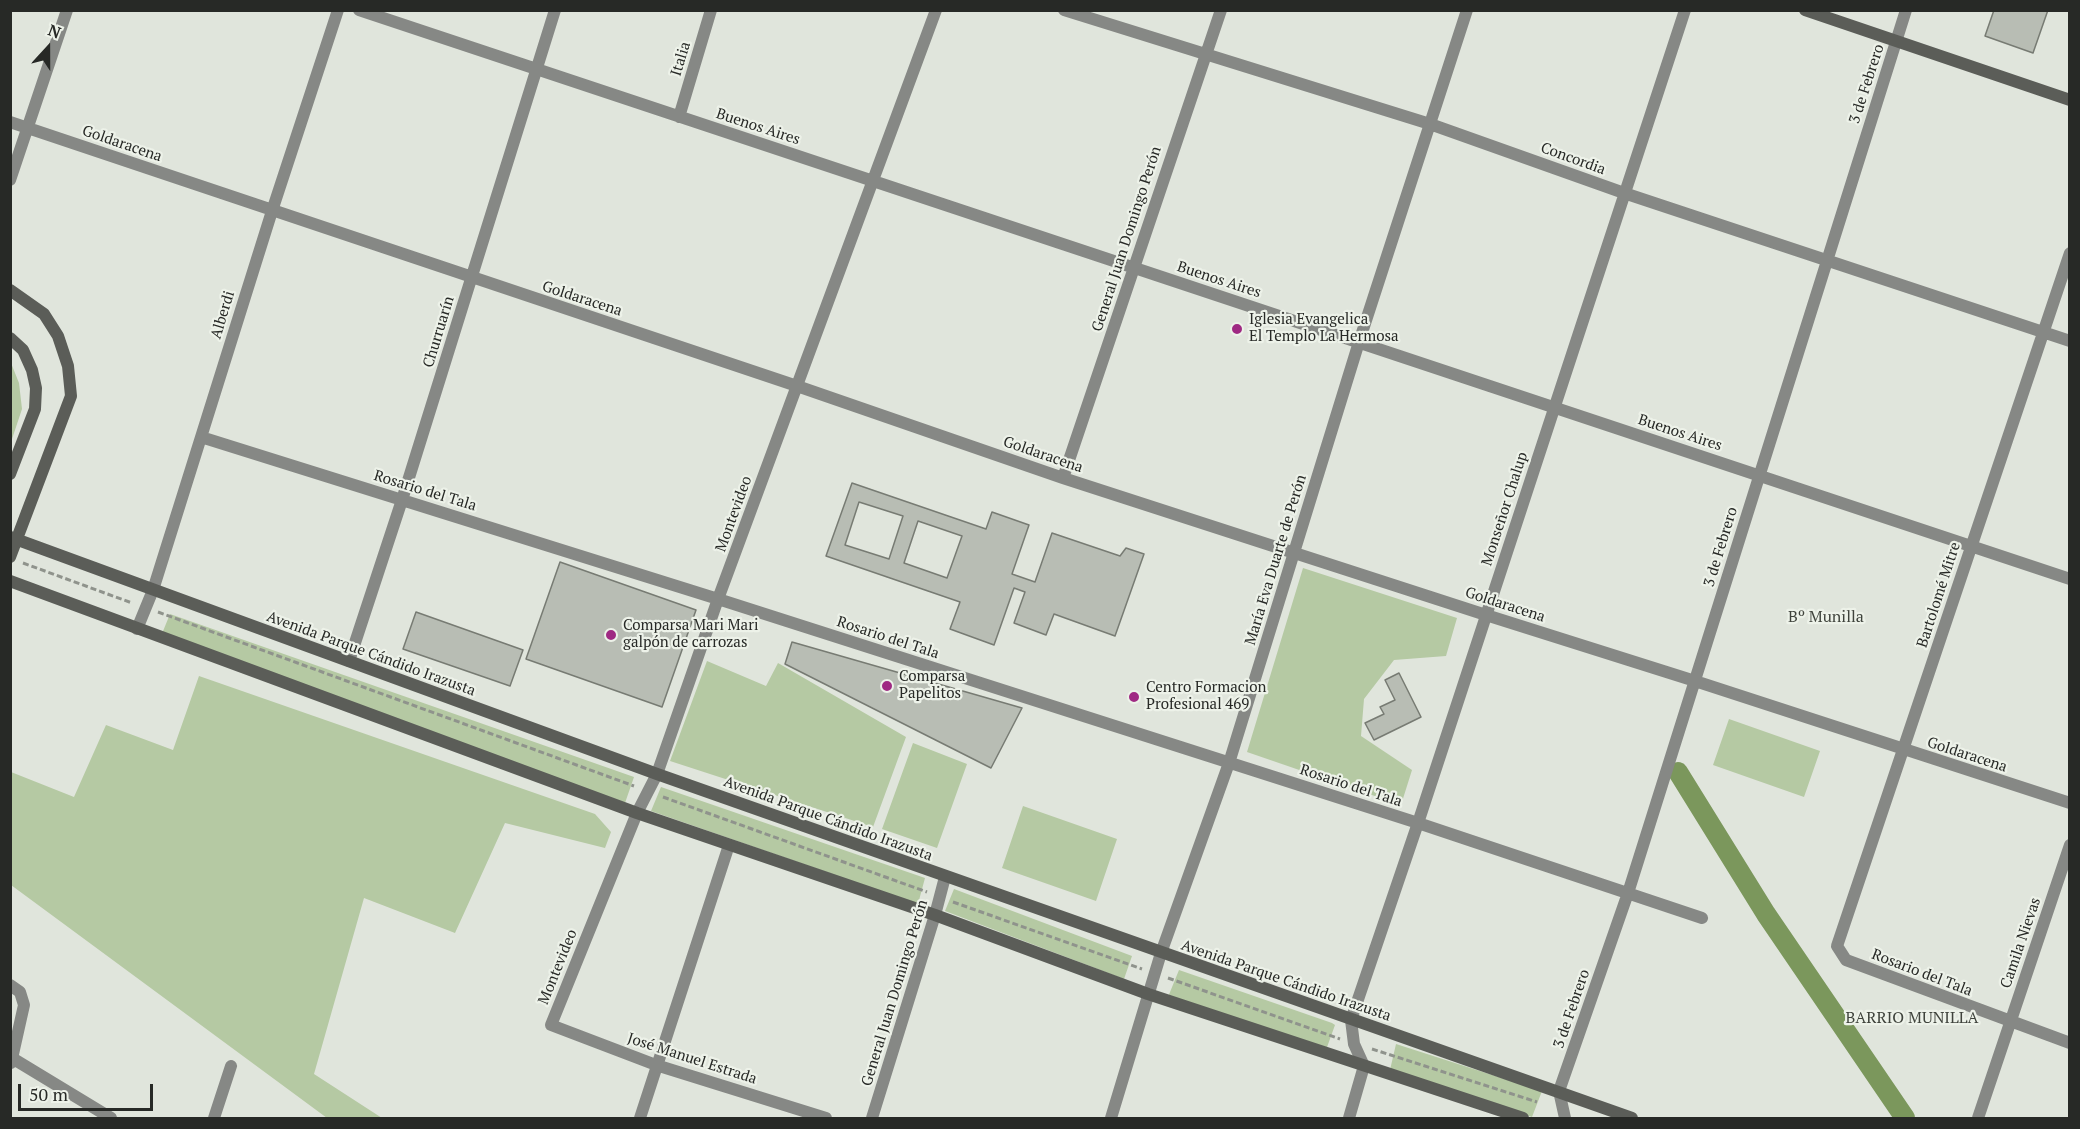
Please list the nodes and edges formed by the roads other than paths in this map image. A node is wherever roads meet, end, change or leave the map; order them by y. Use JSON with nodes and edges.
{"nodes":[{"id":1,"x":67,"y":10,"type":"edge"},
{"id":2,"x":338,"y":10,"type":"edge"},
{"id":3,"x":359,"y":10,"type":"edge"},
{"id":4,"x":555,"y":10,"type":"edge"},
{"id":5,"x":711,"y":10,"type":"edge"},
{"id":6,"x":936,"y":10,"type":"edge"},
{"id":7,"x":1064,"y":10,"type":"edge"},
{"id":8,"x":1221,"y":10,"type":"edge"},
{"id":9,"x":1467,"y":10,"type":"edge"},
{"id":10,"x":1685,"y":10,"type":"edge"},
{"id":11,"x":1805,"y":10,"type":"edge"},
{"id":12,"x":1906,"y":10,"type":"edge"},
{"id":13,"x":1896,"y":42,"type":"junction"},
{"id":14,"x":1205,"y":55,"type":"junction"},
{"id":15,"x":537,"y":69,"type":"junction"},
{"id":16,"x":2070,"y":100,"type":"edge"},
{"id":17,"x":679,"y":117,"type":"junction"},
{"id":18,"x":10,"y":122,"type":"edge"},
{"id":19,"x":1430,"y":124,"type":"junction"},
{"id":20,"x":28,"y":128,"type":"junction"},
{"id":21,"x":10,"y":180,"type":"edge"},
{"id":22,"x":873,"y":180,"type":"junction"},
{"id":23,"x":1624,"y":193,"type":"junction"},
{"id":24,"x":272,"y":211,"type":"junction"},
{"id":25,"x":2070,"y":253,"type":"edge"},
{"id":26,"x":1826,"y":260,"type":"junction"},
{"id":27,"x":1134,"y":268,"type":"junction"},
{"id":28,"x":471,"y":278,"type":"junction"},
{"id":29,"x":10,"y":290,"type":"edge"},
{"id":30,"x":2043,"y":332,"type":"junction"},
{"id":31,"x":10,"y":338,"type":"edge"},
{"id":32,"x":2070,"y":340,"type":"edge"},
{"id":33,"x":1359,"y":342,"type":"junction"},
{"id":34,"x":797,"y":386,"type":"junction"},
{"id":35,"x":1554,"y":407,"type":"junction"},
{"id":36,"x":201,"y":437,"type":"junction"},
{"id":37,"x":10,"y":474,"type":"edge"},
{"id":38,"x":1759,"y":476,"type":"junction"},
{"id":39,"x":1064,"y":478,"type":"junction"},
{"id":40,"x":402,"y":500,"type":"junction"},
{"id":41,"x":14,"y":539,"type":"edge"},
{"id":42,"x":1971,"y":546,"type":"junction"},
{"id":43,"x":1294,"y":553,"type":"junction"},
{"id":44,"x":16,"y":560,"type":"edge"},
{"id":45,"x":2070,"y":579,"type":"edge"},
{"id":46,"x":10,"y":581,"type":"edge"},
{"id":47,"x":153,"y":590,"type":"junction"},
{"id":48,"x":718,"y":599,"type":"junction"},
{"id":49,"x":1486,"y":615,"type":"junction"},
{"id":50,"x":137,"y":629,"type":"junction"},
{"id":51,"x":349,"y":661,"type":"junction"},
{"id":52,"x":1695,"y":681,"type":"junction"},
{"id":53,"x":1903,"y":750,"type":"junction"},
{"id":54,"x":1229,"y":763,"type":"junction"},
{"id":55,"x":657,"y":774,"type":"junction"},
{"id":56,"x":2070,"y":803,"type":"edge"},
{"id":57,"x":637,"y":813,"type":"junction"},
{"id":58,"x":1418,"y":823,"type":"junction"},
{"id":59,"x":729,"y":845,"type":"junction"},
{"id":60,"x":2070,"y":845,"type":"edge"},
{"id":61,"x":945,"y":876,"type":"junction"},
{"id":62,"x":1628,"y":893,"type":"junction"},
{"id":63,"x":935,"y":915,"type":"junction"},
{"id":64,"x":1702,"y":918,"type":"dead end"},
{"id":65,"x":1838,"y":946,"type":"joint"},
{"id":66,"x":1161,"y":953,"type":"junction"},
{"id":67,"x":10,"y":986,"type":"edge"},
{"id":68,"x":1148,"y":994,"type":"junction"},
{"id":69,"x":1351,"y":1020,"type":"junction"},
{"id":70,"x":2010,"y":1023,"type":"junction"},
{"id":71,"x":551,"y":1025,"type":"joint"},
{"id":72,"x":2070,"y":1043,"type":"edge"},
{"id":73,"x":11,"y":1061,"type":"edge"},
{"id":74,"x":656,"y":1065,"type":"junction"},
{"id":75,"x":231,"y":1066,"type":"dead end"},
{"id":76,"x":1364,"y":1066,"type":"junction"},
{"id":77,"x":1559,"y":1091,"type":"junction"},
{"id":78,"x":1564,"y":1114,"type":"edge"},
{"id":79,"x":111,"y":1119,"type":"edge"},
{"id":80,"x":214,"y":1119,"type":"edge"},
{"id":81,"x":640,"y":1119,"type":"edge"},
{"id":82,"x":826,"y":1119,"type":"edge"},
{"id":83,"x":872,"y":1119,"type":"edge"},
{"id":84,"x":1111,"y":1119,"type":"edge"},
{"id":85,"x":1348,"y":1119,"type":"edge"},
{"id":86,"x":1523,"y":1119,"type":"edge"},
{"id":87,"x":1632,"y":1119,"type":"edge"},
{"id":88,"x":1978,"y":1119,"type":"edge"}],
"edges":[{"from":1,"to":20,"type":"street"},
{"from":2,"to":24,"type":"street","name":"Alberdi"},
{"from":3,"to":15,"type":"street","name":"Buenos Aires"},
{"from":4,"to":15,"type":"street","name":"Churruarín"},
{"from":5,"to":17,"type":"street","name":"Italia"},
{"from":6,"to":22,"type":"street","name":"Montevideo"},
{"from":7,"to":14,"type":"street","name":"Concordia"},
{"from":8,"to":14,"type":"street","name":"General Juan Domingo Perón"},
{"from":9,"to":19,"type":"street","name":"María Eva Duarte de Perón"},
{"from":10,"to":23,"type":"street","name":"Monseñor Chalup"},
{"from":11,"to":13,"type":"main road"},
{"from":12,"to":13,"type":"street","name":"3 de Febrero"},
{"from":13,"to":16,"type":"main road"},
{"from":13,"to":26,"type":"street","name":"3 de Febrero"},
{"from":14,"to":19,"type":"street","name":"Concordia"},
{"from":14,"to":27,"type":"street","name":"General Juan Domingo Perón"},
{"from":15,"to":17,"type":"street","name":"Buenos Aires"},
{"from":15,"to":28,"type":"street","name":"Churruarín"},
{"from":17,"to":22,"type":"street","name":"Buenos Aires"},
{"from":18,"to":20,"type":"street","name":"Goldaracena"},
{"from":19,"to":23,"type":"street","name":"Concordia"},
{"from":19,"to":33,"type":"street","name":"María Eva Duarte de Perón"},
{"from":20,"to":21,"type":"street"},
{"from":20,"to":24,"type":"street","name":"Goldaracena"},
{"from":22,"to":27,"type":"street","name":"Buenos Aires"},
{"from":22,"to":34,"type":"street","name":"Montevideo"},
{"from":23,"to":26,"type":"street","name":"Concordia"},
{"from":23,"to":35,"type":"street","name":"Monseñor Chalup"},
{"from":24,"to":28,"type":"street","name":"Goldaracena"},
{"from":24,"to":36,"type":"street","name":"Alberdi"},
{"from":25,"to":30,"type":"street","name":"Bartolomé Mitre"},
{"from":26,"to":30,"type":"street","name":"Concordia"},
{"from":26,"to":38,"type":"street","name":"3 de Febrero"},
{"from":27,"to":33,"type":"street","name":"Buenos Aires"},
{"from":27,"to":39,"type":"street","name":"General Juan Domingo Perón"},
{"from":28,"to":34,"type":"street","name":"Goldaracena"},
{"from":28,"to":40,"type":"street","name":"Churruarín"},
{"from":29,"to":41,"type":"main road"},
{"from":30,"to":32,"type":"street","name":"Concordia"},
{"from":30,"to":42,"type":"street","name":"Bartolomé Mitre"},
{"from":31,"to":37,"type":"main road"},
{"from":33,"to":35,"type":"street","name":"Buenos Aires"},
{"from":33,"to":43,"type":"street","name":"María Eva Duarte de Perón"},
{"from":34,"to":39,"type":"street","name":"Goldaracena"},
{"from":34,"to":48,"type":"street","name":"Montevideo"},
{"from":35,"to":38,"type":"street","name":"Buenos Aires"},
{"from":35,"to":49,"type":"street","name":"Monseñor Chalup"},
{"from":36,"to":40,"type":"street","name":"Rosario del Tala"},
{"from":36,"to":47,"type":"street","name":"Alberdi"},
{"from":38,"to":42,"type":"street","name":"Buenos Aires"},
{"from":38,"to":52,"type":"street","name":"3 de Febrero"},
{"from":39,"to":43,"type":"street","name":"Goldaracena"},
{"from":40,"to":48,"type":"street","name":"Rosario del Tala"},
{"from":40,"to":51,"type":"street","name":"Churruarín"},
{"from":41,"to":44,"type":"main road"},
{"from":41,"to":47,"type":"main road","name":"Avenida Parque Cándido Irazusta"},
{"from":42,"to":45,"type":"street","name":"Buenos Aires"},
{"from":42,"to":53,"type":"street","name":"Bartolomé Mitre"},
{"from":43,"to":49,"type":"street","name":"Goldaracena"},
{"from":43,"to":54,"type":"street","name":"María Eva Duarte de Perón"},
{"from":46,"to":50,"type":"main road"},
{"from":47,"to":50,"type":"street","name":"Alberdi"},
{"from":47,"to":51,"type":"main road","name":"Avenida Parque Cándido Irazusta"},
{"from":48,"to":54,"type":"street","name":"Rosario del Tala"},
{"from":48,"to":55,"type":"street","name":"Montevideo"},
{"from":49,"to":52,"type":"street","name":"Goldaracena"},
{"from":49,"to":58,"type":"street","name":"Monseñor Chalup"},
{"from":50,"to":57,"type":"main road"},
{"from":51,"to":55,"type":"main road","name":"Avenida Parque Cándido Irazusta"},
{"from":52,"to":53,"type":"street","name":"Goldaracena"},
{"from":52,"to":62,"type":"street","name":"3 de Febrero"},
{"from":53,"to":56,"type":"street","name":"Goldaracena"},
{"from":53,"to":65,"type":"street","name":"Bartolomé Mitre"},
{"from":54,"to":58,"type":"street","name":"Rosario del Tala"},
{"from":54,"to":66,"type":"street","name":"María Eva Duarte de Perón"},
{"from":55,"to":57,"type":"street","name":"Montevideo"},
{"from":55,"to":61,"type":"main road","name":"Avenida Parque Cándido Irazusta"},
{"from":57,"to":59,"type":"main road"},
{"from":57,"to":71,"type":"street","name":"Montevideo"},
{"from":58,"to":62,"type":"street","name":"Rosario del Tala"},
{"from":58,"to":69,"type":"street","name":"Monseñor Chalup"},
{"from":59,"to":63,"type":"main road"},
{"from":59,"to":74,"type":"street"},
{"from":60,"to":70,"type":"street","name":"Camila Nievas"},
{"from":61,"to":63,"type":"street","name":"General Juan Domingo Perón"},
{"from":61,"to":66,"type":"main road","name":"Avenida Parque Cándido Irazusta"},
{"from":62,"to":64,"type":"street","name":"Rosario del Tala"},
{"from":62,"to":77,"type":"street","name":"3 de Febrero"},
{"from":63,"to":68,"type":"main road"},
{"from":63,"to":83,"type":"street","name":"General Juan Domingo Perón"},
{"from":65,"to":70,"type":"street","name":"Rosario del Tala"},
{"from":66,"to":68,"type":"street","name":"María Eva Duarte de Perón"},
{"from":66,"to":69,"type":"main road","name":"Avenida Parque Cándido Irazusta"},
{"from":67,"to":73,"type":"street"},
{"from":68,"to":76,"type":"main road"},
{"from":68,"to":84,"type":"street","name":"María Eva Duarte de Perón"},
{"from":69,"to":76,"type":"street","name":"Monseñor Chalup"},
{"from":69,"to":77,"type":"main road","name":"Avenida Parque Cándido Irazusta"},
{"from":70,"to":72,"type":"street","name":"Rosario del Tala"},
{"from":70,"to":88,"type":"street","name":"Camila Nievas"},
{"from":71,"to":74,"type":"street","name":"José Manuel Estrada"},
{"from":73,"to":79,"type":"street"},
{"from":74,"to":81,"type":"street"},
{"from":74,"to":82,"type":"street","name":"José Manuel Estrada"},
{"from":75,"to":80,"type":"street"},
{"from":76,"to":85,"type":"street"},
{"from":76,"to":86,"type":"main road"},
{"from":77,"to":78,"type":"street"},
{"from":77,"to":87,"type":"main road","name":"Avenida Parque Cándido Irazusta"}]}
